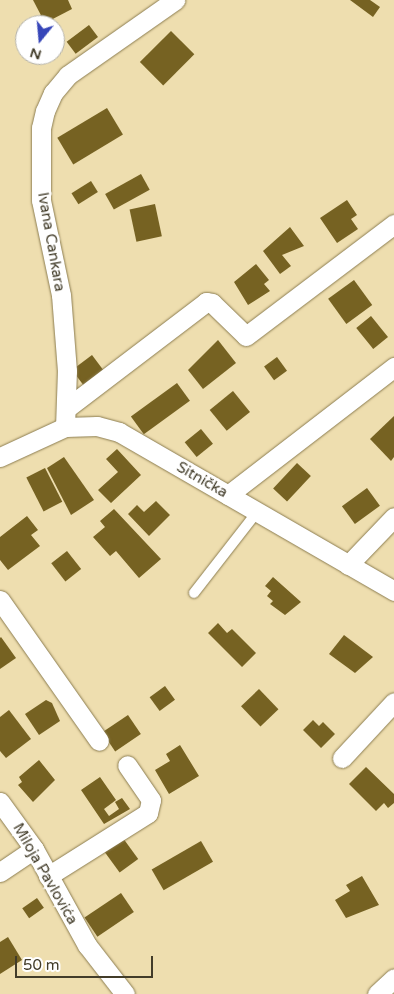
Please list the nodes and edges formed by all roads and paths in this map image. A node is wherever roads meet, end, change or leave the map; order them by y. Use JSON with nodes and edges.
{"nodes":[{"id":1,"x":175,"y":0,"type":"edge"},
{"id":2,"x":394,"y":224,"type":"edge"},
{"id":3,"x":394,"y":367,"type":"edge"},
{"id":4,"x":67,"y":408,"type":"junction"},
{"id":5,"x":65,"y":428,"type":"junction"},
{"id":6,"x":0,"y":458,"type":"edge"},
{"id":7,"x":228,"y":495,"type":"junction"},
{"id":8,"x":257,"y":512,"type":"junction"},
{"id":9,"x":394,"y":517,"type":"edge"},
{"id":10,"x":348,"y":565,"type":"junction"},
{"id":11,"x":394,"y":591,"type":"edge"},
{"id":12,"x":194,"y":593,"type":"dead end"},
{"id":13,"x":0,"y":600,"type":"edge"},
{"id":14,"x":394,"y":702,"type":"edge"},
{"id":15,"x":99,"y":741,"type":"dead end"},
{"id":16,"x":342,"y":758,"type":"dead end"},
{"id":17,"x":127,"y":765,"type":"dead end"},
{"id":18,"x":0,"y":802,"type":"edge"},
{"id":19,"x":34,"y":849,"type":"junction"},
{"id":20,"x":0,"y":872,"type":"edge"},
{"id":21,"x":48,"y":876,"type":"junction"},
{"id":22,"x":394,"y":978,"type":"edge"},
{"id":23,"x":125,"y":994,"type":"edge"},
{"id":24,"x":377,"y":994,"type":"edge"}],
"edges":[{"from":1,"to":4,"type":"street","name":"Ivana Cankara"},
{"from":2,"to":4,"type":"street"},
{"from":3,"to":7,"type":"street"},
{"from":4,"to":5,"type":"street","name":"Ivana Cankara"},
{"from":5,"to":6,"type":"street","name":"Sitnička"},
{"from":5,"to":7,"type":"street","name":"Sitnička"},
{"from":7,"to":8,"type":"street","name":"Sitnička"},
{"from":8,"to":10,"type":"street","name":"Sitnička"},
{"from":8,"to":12,"type":"lane"},
{"from":9,"to":10,"type":"street"},
{"from":10,"to":11,"type":"street","name":"Sitnička"},
{"from":13,"to":15,"type":"street"},
{"from":14,"to":16,"type":"street"},
{"from":17,"to":21,"type":"street"},
{"from":18,"to":19,"type":"street","name":"Miloja Pavlovića"},
{"from":19,"to":20,"type":"street"},
{"from":19,"to":21,"type":"street","name":"Miloja Pavlovića"},
{"from":21,"to":23,"type":"street","name":"Miloja Pavlovića"},
{"from":22,"to":24,"type":"street"}]}
